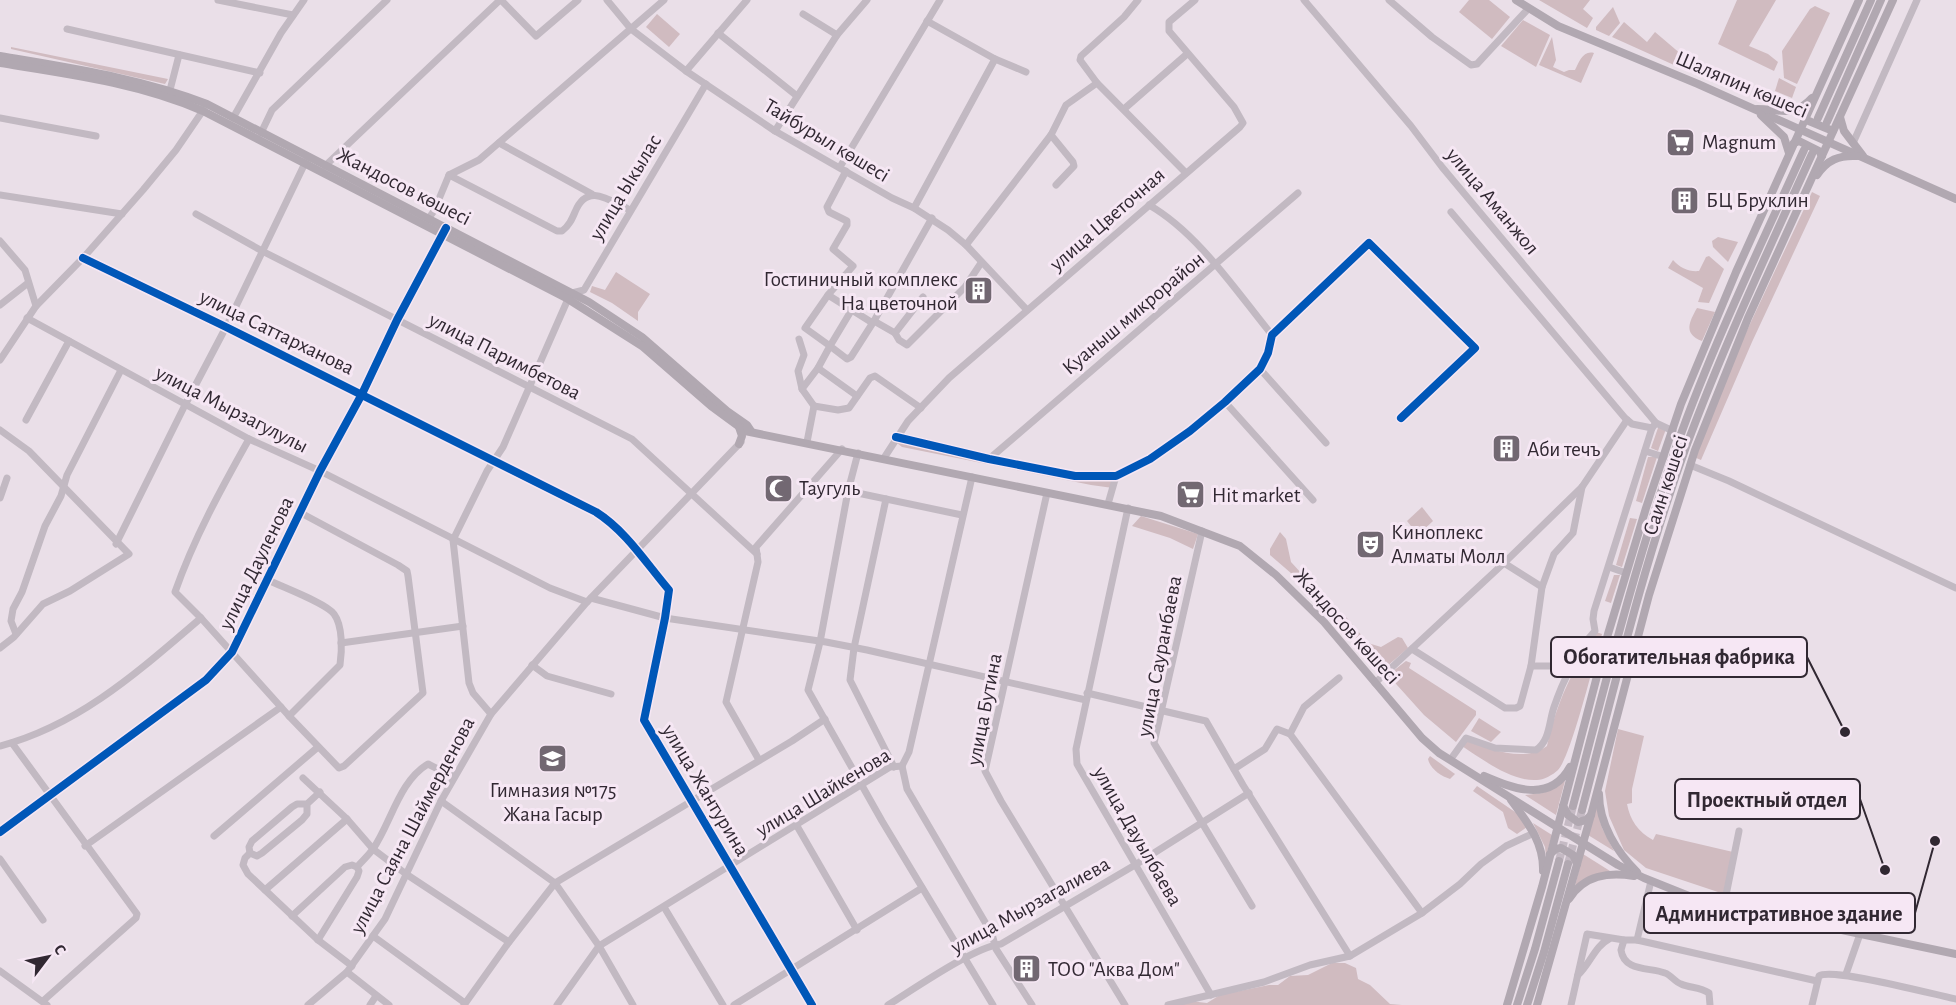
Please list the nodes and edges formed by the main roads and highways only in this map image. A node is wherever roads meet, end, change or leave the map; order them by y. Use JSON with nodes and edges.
{"nodes":[{"id":1,"x":1516,"y":0,"type":"edge"},
{"id":2,"x":1859,"y":0,"type":"edge"},
{"id":3,"x":1871,"y":0,"type":"edge"},
{"id":4,"x":1881,"y":0,"type":"edge"},
{"id":5,"x":1893,"y":0,"type":"edge"},
{"id":6,"x":0,"y":56,"type":"edge"},
{"id":7,"x":0,"y":63,"type":"edge"},
{"id":8,"x":1818,"y":91,"type":"junction"},
{"id":9,"x":205,"y":108,"type":"junction"},
{"id":10,"x":1754,"y":109,"type":"junction"},
{"id":11,"x":1840,"y":117,"type":"junction"},
{"id":12,"x":1804,"y":119,"type":"junction"},
{"id":13,"x":1800,"y":129,"type":"junction"},
{"id":14,"x":1833,"y":131,"type":"junction"},
{"id":15,"x":1828,"y":141,"type":"junction"},
{"id":16,"x":1794,"y":143,"type":"junction"},
{"id":17,"x":1789,"y":153,"type":"junction"},
{"id":18,"x":1813,"y":153,"type":"junction"},
{"id":19,"x":1864,"y":157,"type":"junction"},
{"id":20,"x":306,"y":160,"type":"junction"},
{"id":21,"x":1809,"y":188,"type":"junction"},
{"id":22,"x":1956,"y":199,"type":"edge"},
{"id":23,"x":444,"y":231,"type":"junction"},
{"id":24,"x":570,"y":296,"type":"junction"},
{"id":25,"x":1704,"y":404,"type":"junction"},
{"id":26,"x":1692,"y":407,"type":"junction"},
{"id":27,"x":738,"y":427,"type":"junction"},
{"id":28,"x":751,"y":431,"type":"junction"},
{"id":29,"x":739,"y":444,"type":"road end"},
{"id":30,"x":1695,"y":450,"type":"junction"},
{"id":31,"x":1665,"y":454,"type":"junction"},
{"id":32,"x":1644,"y":518,"type":"junction"},
{"id":33,"x":1666,"y":540,"type":"junction"},
{"id":34,"x":1640,"y":561,"type":"junction"},
{"id":35,"x":1646,"y":570,"type":"junction"},
{"id":36,"x":1397,"y":708,"type":"junction"},
{"id":37,"x":1575,"y":756,"type":"junction"},
{"id":38,"x":1484,"y":776,"type":"junction"},
{"id":39,"x":1599,"y":784,"type":"junction"},
{"id":40,"x":1508,"y":795,"type":"junction"},
{"id":41,"x":1563,"y":806,"type":"junction"},
{"id":42,"x":1591,"y":815,"type":"junction"},
{"id":43,"x":1558,"y":826,"type":"junction"},
{"id":44,"x":1583,"y":843,"type":"junction"},
{"id":45,"x":1550,"y":854,"type":"junction"},
{"id":46,"x":1568,"y":863,"type":"junction"},
{"id":47,"x":1648,"y":879,"type":"junction"},
{"id":48,"x":1542,"y":886,"type":"junction"},
{"id":49,"x":1566,"y":905,"type":"junction"},
{"id":50,"x":1956,"y":954,"type":"edge"},
{"id":51,"x":1507,"y":1005,"type":"edge"},
{"id":52,"x":1517,"y":1005,"type":"edge"},
{"id":53,"x":1527,"y":1005,"type":"edge"},
{"id":54,"x":1537,"y":1005,"type":"edge"}],
"edges":[{"from":1,"to":10,"type":"main road","name":"Шаляпин көшесі"},
{"from":2,"to":8,"type":"main road","name":"Саин көшесі"},
{"from":3,"to":4,"type":"main road"},
{"from":5,"to":11,"type":"main road","name":"Саин көшесі"},
{"from":6,"to":9,"type":"main road","name":"Жандосов көшесі"},
{"from":7,"to":9,"type":"main road","name":"Жандосов көшесі"},
{"from":8,"to":10,"type":"main road"},
{"from":8,"to":12,"type":"main road","name":"Саин көшесі"},
{"from":9,"to":20,"type":"main road","name":"Жандосов көшесі"},
{"from":9,"to":20,"type":"main road","name":"Жандосов көшесі"},
{"from":10,"to":13,"type":"main road","name":"Шаляпин көшесі"},
{"from":10,"to":17,"type":"main road"},
{"from":11,"to":14,"type":"main road","name":"Саин көшесі"},
{"from":11,"to":19,"type":"main road"},
{"from":12,"to":13,"type":"main road","name":"Саин көшесі"},
{"from":12,"to":14,"type":"main road"},
{"from":13,"to":15,"type":"main road","name":"Шаляпин көшесі"},
{"from":13,"to":16,"type":"main road","name":"Саин көшесі"},
{"from":14,"to":15,"type":"main road","name":"Саин көшесі"},
{"from":15,"to":18,"type":"main road","name":"Саин көшесі"},
{"from":15,"to":19,"type":"main road","name":"Шаляпин көшесі"},
{"from":16,"to":17,"type":"main road","name":"Саин көшесі"},
{"from":16,"to":18,"type":"main road"},
{"from":17,"to":31,"type":"main road","name":"Саин көшесі"},
{"from":18,"to":21,"type":"main road","name":"Саин көшесі"},
{"from":18,"to":25,"type":"main road","name":"Саин көшесі"},
{"from":18,"to":26,"type":"main road","name":"Саин көшесі"},
{"from":19,"to":21,"type":"main road"},
{"from":19,"to":22,"type":"main road","name":"Шаляпин көшесі"},
{"from":20,"to":23,"type":"main road","name":"Жандосов көшесі"},
{"from":20,"to":23,"type":"main road","name":"Жандосов көшесі"},
{"from":21,"to":30,"type":"main road","name":"Саин көшесі"},
{"from":23,"to":24,"type":"main road","name":"Жандосов көшесі"},
{"from":24,"to":27,"type":"main road","name":"Жандосов көшесі"},
{"from":24,"to":28,"type":"main road","name":"Жандосов көшесі"},
{"from":25,"to":30,"type":"main road"},
{"from":25,"to":35,"type":"main road","name":"Саин көшесі"},
{"from":26,"to":31,"type":"main road"},
{"from":26,"to":34,"type":"main road","name":"Саин көшесі"},
{"from":27,"to":28,"type":"main road","name":"Жандосов көшесі"},
{"from":27,"to":29,"type":"main road"},
{"from":28,"to":36,"type":"main road","name":"Жандосов көшесі"},
{"from":30,"to":33,"type":"main road","name":"Саин көшесі"},
{"from":31,"to":32,"type":"main road","name":"Саин көшесі"},
{"from":32,"to":34,"type":"main road"},
{"from":32,"to":37,"type":"main road","name":"Саин көшесі"},
{"from":33,"to":35,"type":"main road"},
{"from":33,"to":39,"type":"main road","name":"Саин көшесі"},
{"from":34,"to":35,"type":"main road","name":"Саин көшесі"},
{"from":36,"to":38,"type":"main road","name":"Жандосов көшесі"},
{"from":36,"to":40,"type":"main road","name":"Жандосов көшесі"},
{"from":37,"to":38,"type":"main road"},
{"from":37,"to":41,"type":"main road","name":"Саин көшесі"},
{"from":38,"to":40,"type":"main road","name":"Жандосов көшесі"},
{"from":39,"to":42,"type":"main road","name":"Саин көшесі"},
{"from":39,"to":47,"type":"main road"},
{"from":40,"to":43,"type":"main road","name":"Жандосов көшесі"},
{"from":40,"to":48,"type":"main road"},
{"from":41,"to":42,"type":"main road"},
{"from":41,"to":43,"type":"main road","name":"Саин көшесі"},
{"from":42,"to":44,"type":"main road","name":"Саин көшесі"},
{"from":43,"to":44,"type":"main road","name":"Жандосов көшесі"},
{"from":43,"to":45,"type":"main road","name":"Саин көшесі"},
{"from":44,"to":46,"type":"main road","name":"Саин көшесі"},
{"from":44,"to":47,"type":"main road","name":"Жандосов көшесі"},
{"from":45,"to":46,"type":"main road"},
{"from":45,"to":48,"type":"main road","name":"Саин көшесі"},
{"from":46,"to":49,"type":"main road","name":"Саин көшесі"},
{"from":46,"to":52,"type":"main road","name":"Саин көшесі"},
{"from":46,"to":53,"type":"main road","name":"Саин көшесі"},
{"from":47,"to":49,"type":"main road"},
{"from":47,"to":50,"type":"main road","name":"Жандосов көшесі"},
{"from":48,"to":51,"type":"main road","name":"Саин көшесі"},
{"from":49,"to":54,"type":"main road","name":"Саин көшесі"}]}
